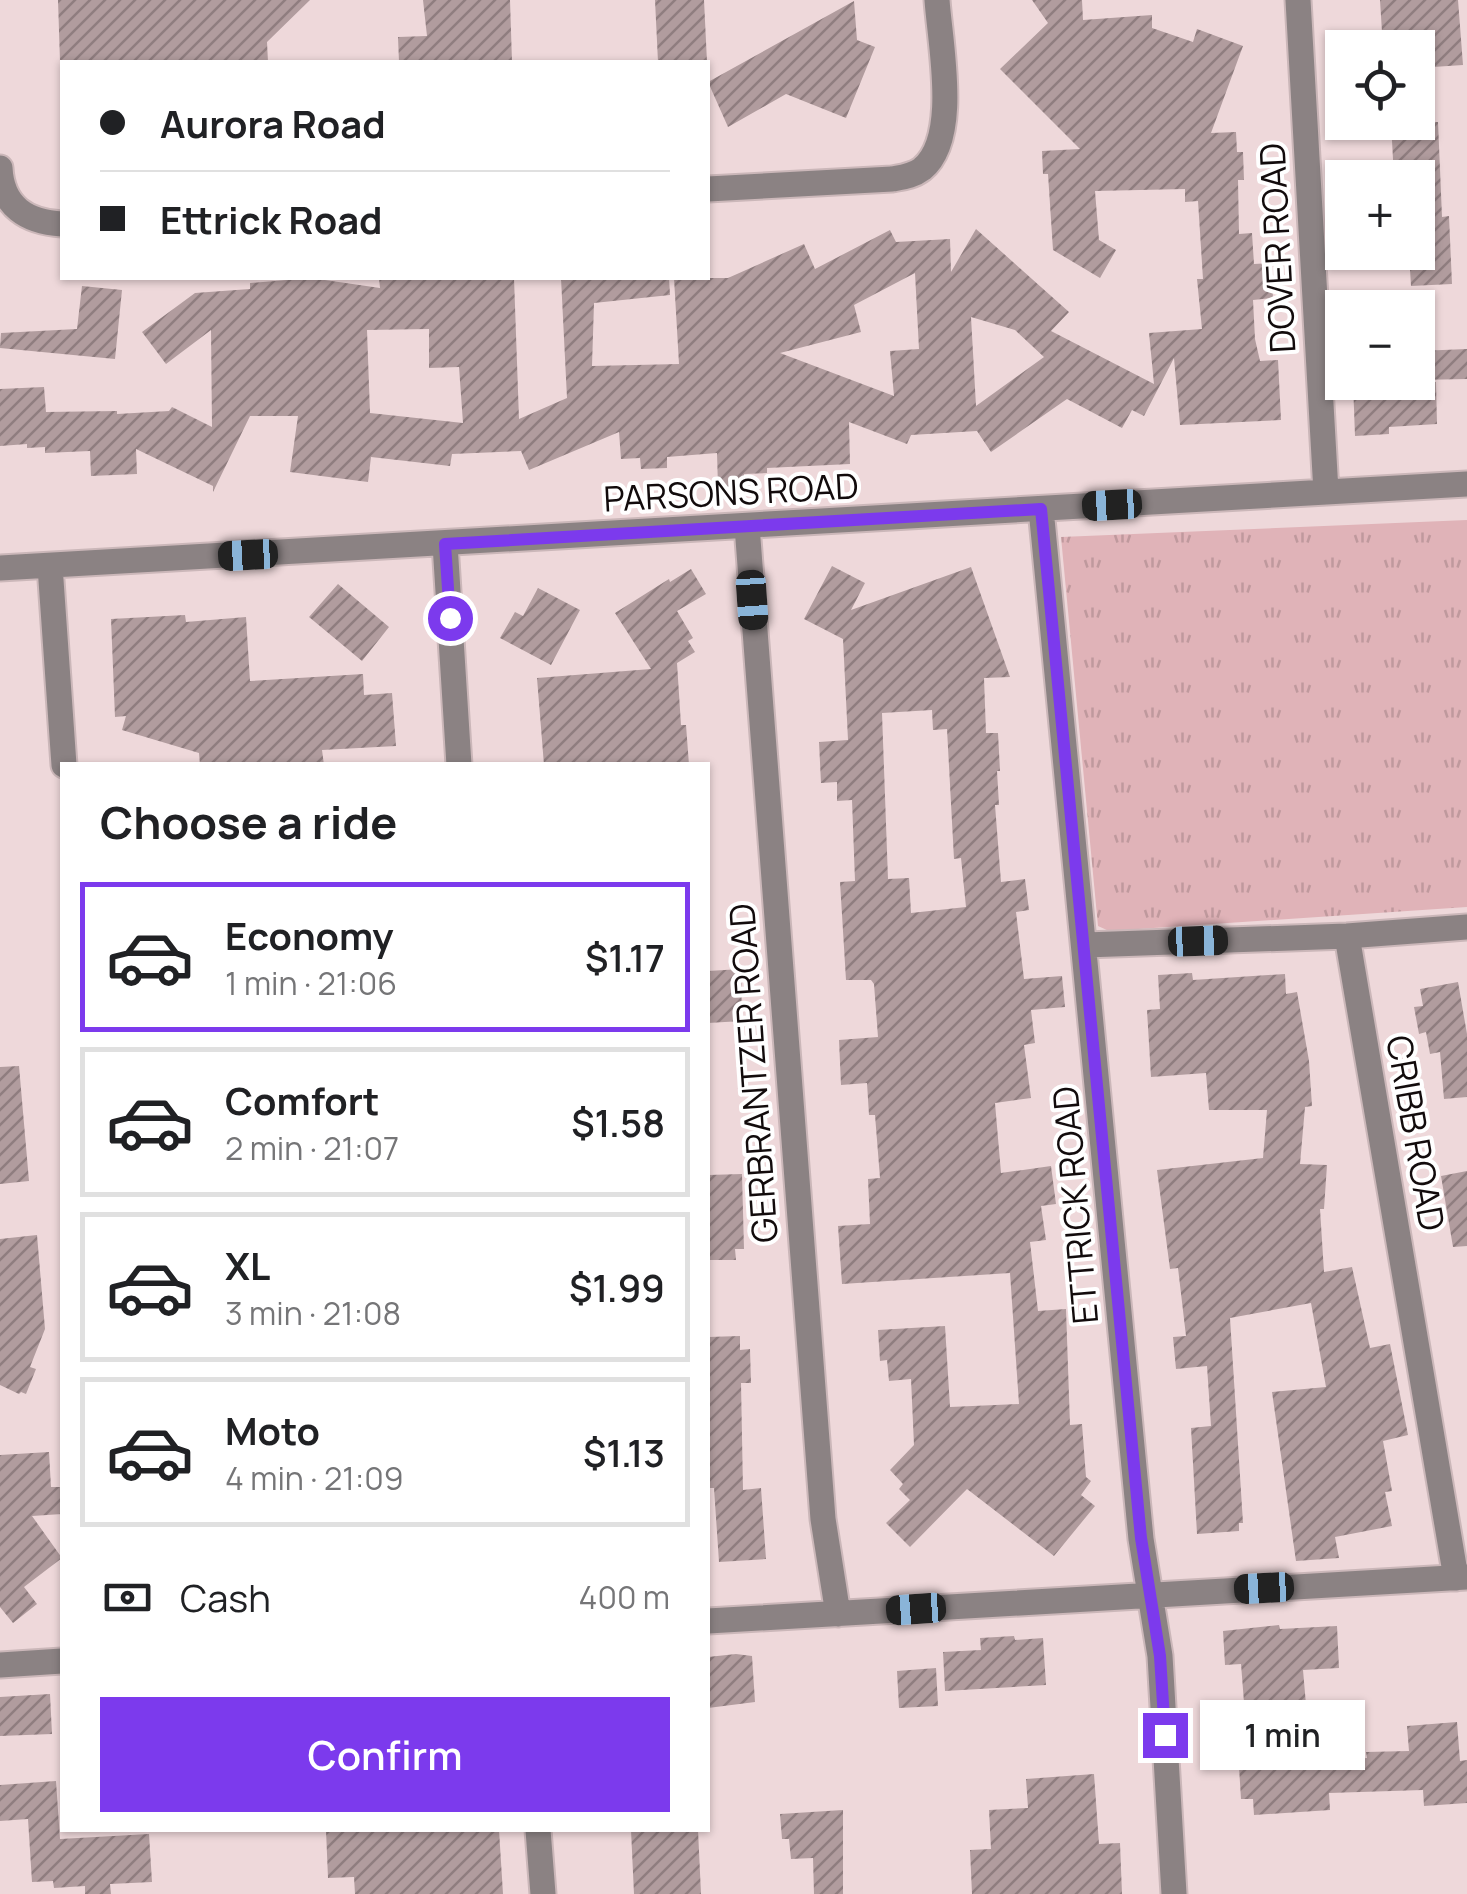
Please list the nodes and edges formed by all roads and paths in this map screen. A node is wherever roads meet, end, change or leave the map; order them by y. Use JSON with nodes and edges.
{"nodes":[{"id":1,"x":937,"y":0,"type":"edge"},
{"id":2,"x":1298,"y":0,"type":"edge"},
{"id":3,"x":0,"y":168,"type":"edge"},
{"id":4,"x":710,"y":189,"type":"edge"},
{"id":5,"x":60,"y":224,"type":"edge"},
{"id":6,"x":1467,"y":484,"type":"edge"},
{"id":7,"x":1326,"y":492,"type":"junction"},
{"id":8,"x":1041,"y":509,"type":"junction"},
{"id":9,"x":747,"y":526,"type":"junction"},
{"id":10,"x":445,"y":544,"type":"junction"},
{"id":11,"x":50,"y":566,"type":"junction"},
{"id":12,"x":0,"y":568,"type":"edge"},
{"id":13,"x":64,"y":762,"type":"edge"},
{"id":14,"x":459,"y":762,"type":"edge"},
{"id":15,"x":1467,"y":926,"type":"edge"},
{"id":16,"x":1347,"y":936,"type":"junction"},
{"id":17,"x":1085,"y":945,"type":"junction"},
{"id":18,"x":1462,"y":1578,"type":"edge"},
{"id":19,"x":1148,"y":1594,"type":"junction"},
{"id":20,"x":838,"y":1614,"type":"junction"},
{"id":21,"x":710,"y":1622,"type":"edge"},
{"id":22,"x":60,"y":1662,"type":"edge"},
{"id":23,"x":0,"y":1666,"type":"edge"},
{"id":24,"x":538,"y":1832,"type":"edge"},
{"id":25,"x":543,"y":1894,"type":"edge"},
{"id":26,"x":1174,"y":1894,"type":"edge"}],
"edges":[{"from":1,"to":4,"type":"street"},
{"from":2,"to":7,"type":"street","name":"DOVER ROAD"},
{"from":3,"to":5,"type":"street"},
{"from":6,"to":7,"type":"street","name":"PARSONS ROAD"},
{"from":7,"to":8,"type":"street","name":"PARSONS ROAD"},
{"from":8,"to":9,"type":"street","name":"PARSONS ROAD"},
{"from":8,"to":17,"type":"street","name":"ETTRICK ROAD"},
{"from":9,"to":10,"type":"street","name":"PARSONS ROAD"},
{"from":9,"to":20,"type":"street","name":"GERBRANTZER ROAD"},
{"from":10,"to":11,"type":"street","name":"PARSONS ROAD"},
{"from":10,"to":14,"type":"street"},
{"from":11,"to":12,"type":"street","name":"PARSONS ROAD"},
{"from":11,"to":13,"type":"street"},
{"from":15,"to":16,"type":"street"},
{"from":16,"to":17,"type":"street"},
{"from":16,"to":18,"type":"street","name":"CRIBB ROAD"},
{"from":17,"to":19,"type":"street","name":"ETTRICK ROAD"},
{"from":18,"to":19,"type":"street"},
{"from":19,"to":20,"type":"street"},
{"from":19,"to":26,"type":"street","name":"ETTRICK ROAD"},
{"from":20,"to":21,"type":"street"},
{"from":22,"to":23,"type":"street"},
{"from":24,"to":25,"type":"street"}]}
